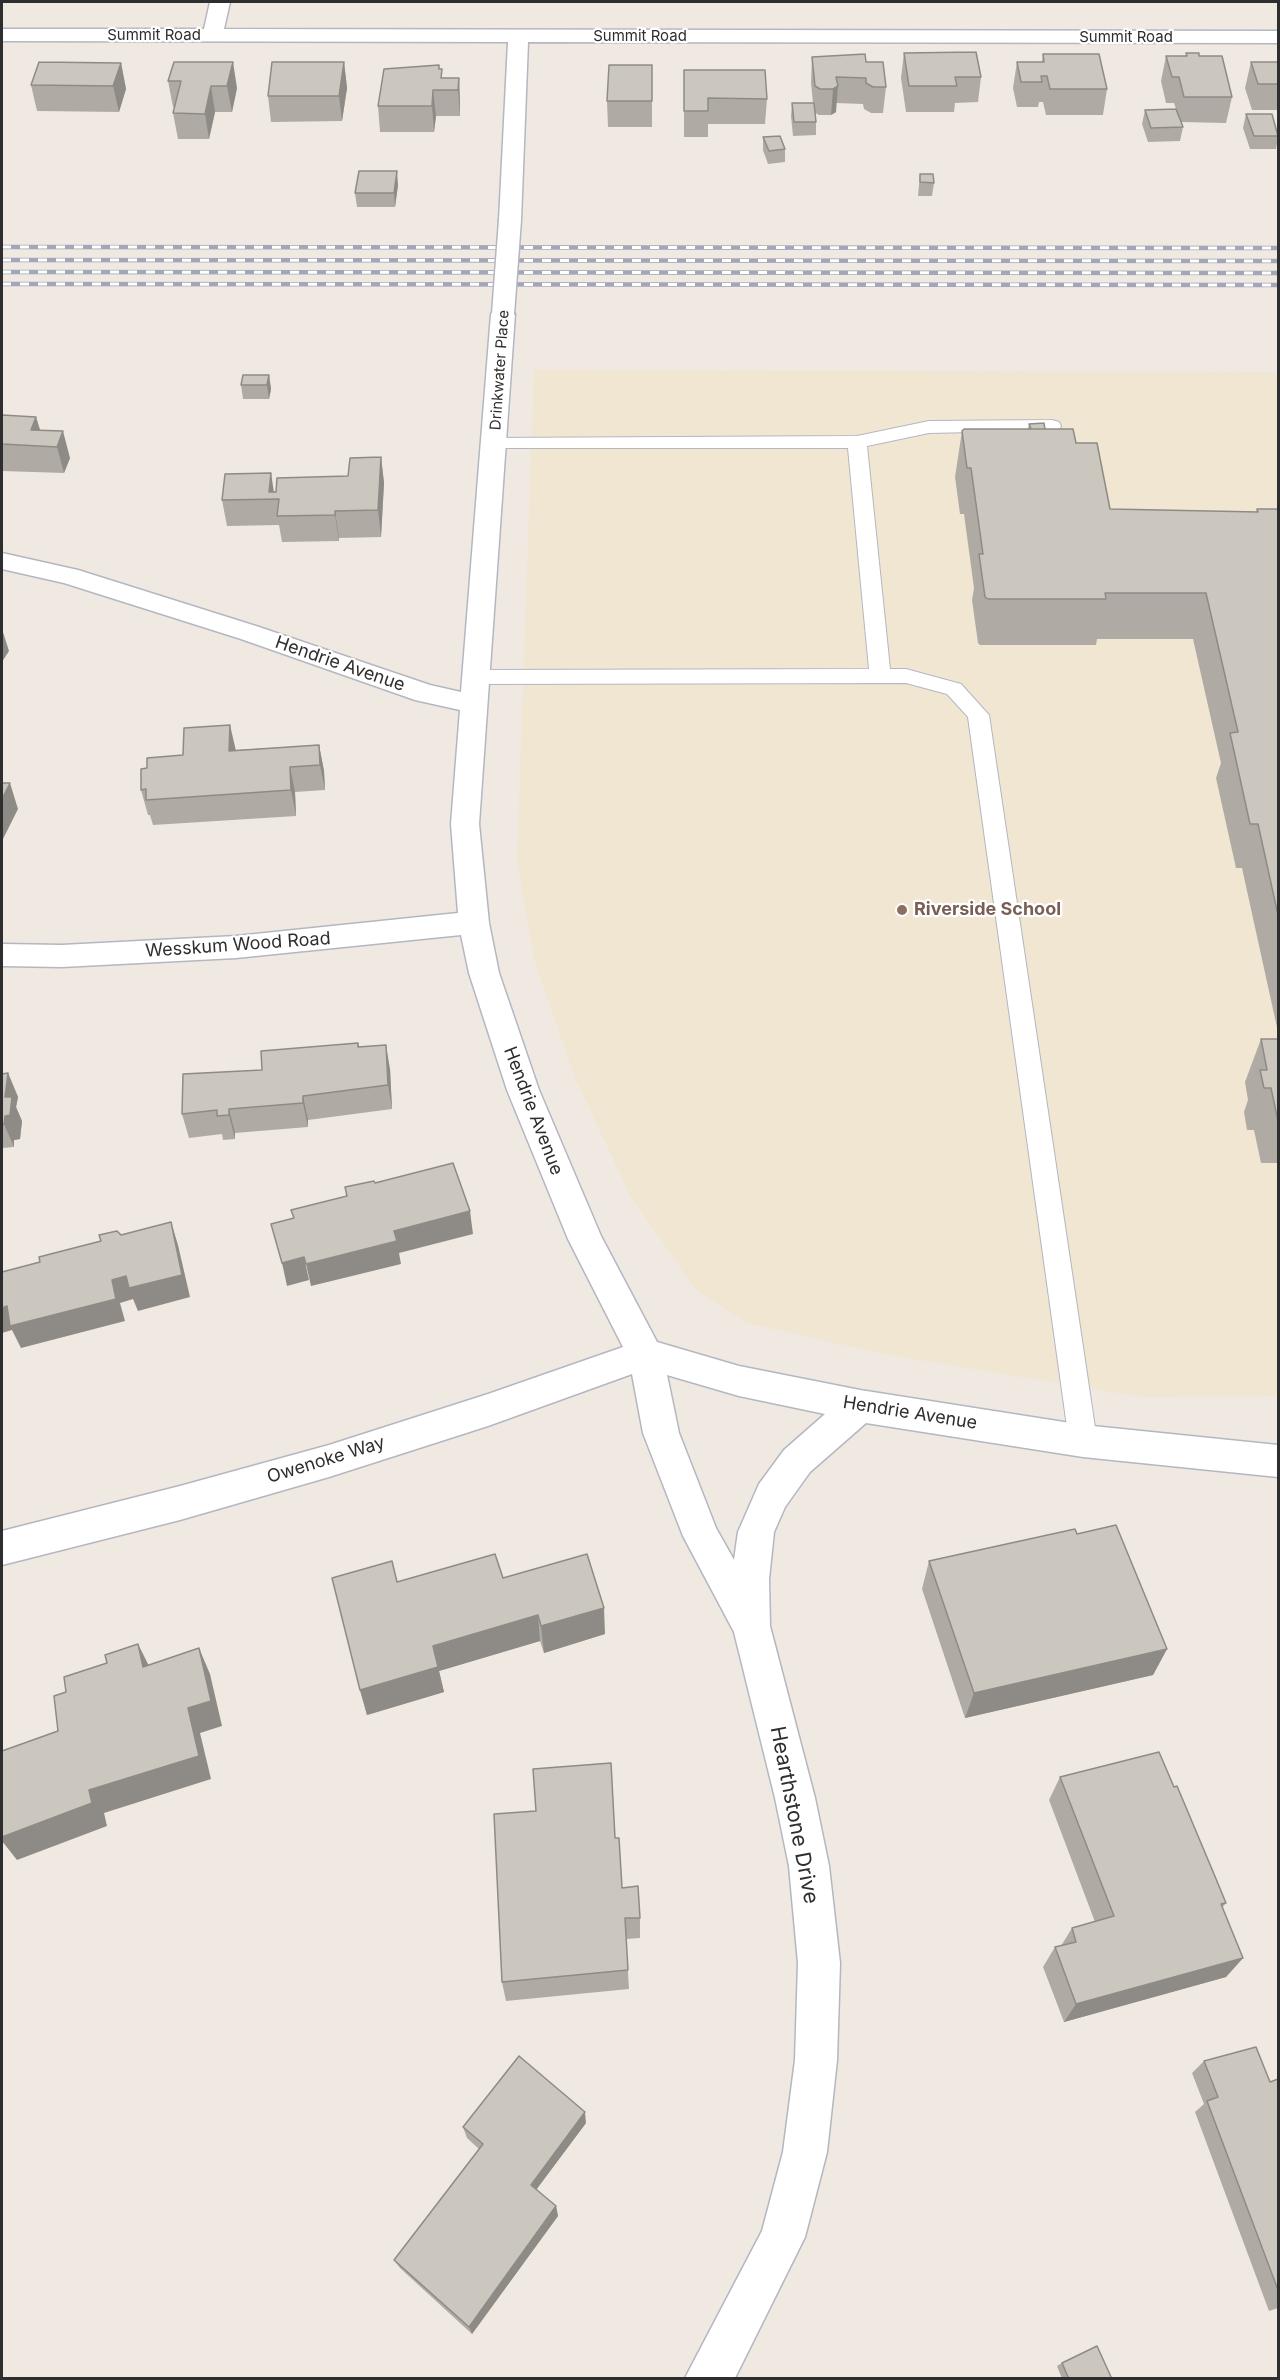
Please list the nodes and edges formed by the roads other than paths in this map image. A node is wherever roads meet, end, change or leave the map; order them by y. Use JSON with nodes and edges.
{"nodes":[{"id":1,"x":220,"y":2,"type":"edge"},
{"id":2,"x":2,"y":35,"type":"edge"},
{"id":3,"x":213,"y":35,"type":"junction"},
{"id":4,"x":518,"y":36,"type":"junction"},
{"id":5,"x":1278,"y":37,"type":"edge"},
{"id":6,"x":1052,"y":426,"type":"edge"},
{"id":7,"x":495,"y":442,"type":"junction"},
{"id":8,"x":857,"y":442,"type":"junction"},
{"id":9,"x":2,"y":561,"type":"edge"},
{"id":10,"x":880,"y":675,"type":"junction"},
{"id":11,"x":476,"y":690,"type":"junction"},
{"id":12,"x":474,"y":923,"type":"junction"},
{"id":13,"x":2,"y":955,"type":"edge"},
{"id":14,"x":645,"y":1354,"type":"junction"},
{"id":15,"x":860,"y":1406,"type":"junction"},
{"id":16,"x":1083,"y":1441,"type":"junction"},
{"id":17,"x":1278,"y":1463,"type":"edge"},
{"id":18,"x":2,"y":1548,"type":"edge"},
{"id":19,"x":752,"y":1628,"type":"junction"},
{"id":20,"x":708,"y":2379,"type":"edge"}],
"edges":[{"from":1,"to":3,"type":"street"},
{"from":2,"to":3,"type":"street","name":"Summit Road"},
{"from":3,"to":4,"type":"street","name":"Summit Road"},
{"from":4,"to":5,"type":"street","name":"Summit Road"},
{"from":4,"to":7,"type":"street","name":"Drinkwater Place","bridge":true},
{"from":6,"to":8,"type":"lane"},
{"from":7,"to":8,"type":"lane"},
{"from":7,"to":11,"type":"street","name":"Drinkwater Place"},
{"from":8,"to":10,"type":"lane"},
{"from":9,"to":11,"type":"street","name":"Hendrie Avenue"},
{"from":10,"to":11,"type":"lane"},
{"from":10,"to":16,"type":"lane"},
{"from":11,"to":12,"type":"street","name":"Hendrie Avenue"},
{"from":12,"to":13,"type":"street","name":"Wesskum Wood Road"},
{"from":12,"to":14,"type":"street","name":"Hendrie Avenue"},
{"from":14,"to":15,"type":"street","name":"Hendrie Avenue"},
{"from":14,"to":18,"type":"street","name":"Owenoke Way"},
{"from":14,"to":19,"type":"street","name":"Hearthstone Drive"},
{"from":15,"to":16,"type":"street","name":"Hendrie Avenue"},
{"from":15,"to":19,"type":"street","name":"Hearthstone Drive"},
{"from":16,"to":17,"type":"street","name":"Hendrie Avenue"},
{"from":19,"to":20,"type":"street","name":"Hearthstone Drive"}]}
